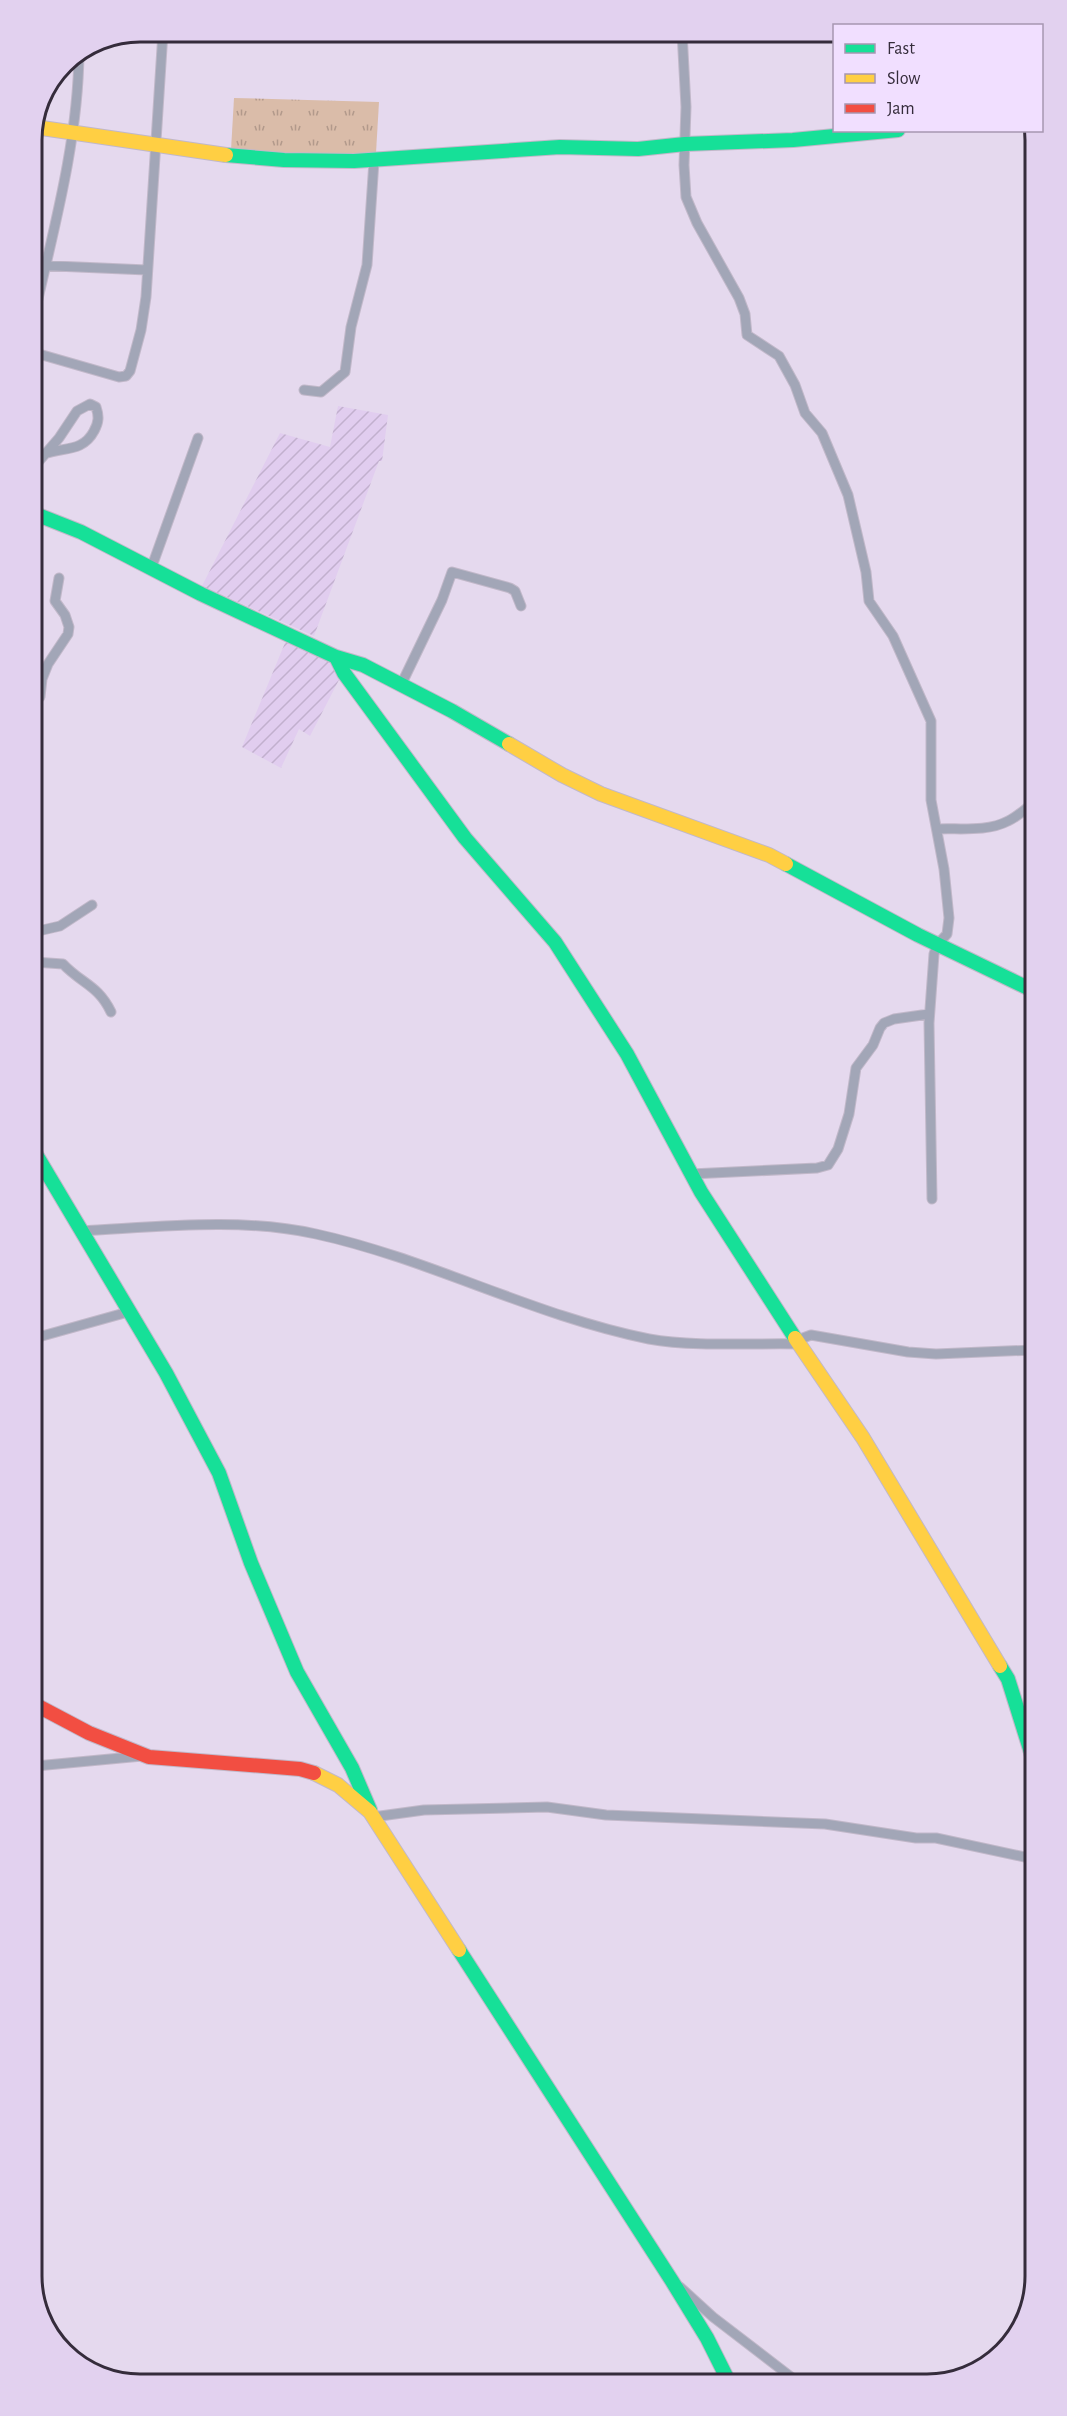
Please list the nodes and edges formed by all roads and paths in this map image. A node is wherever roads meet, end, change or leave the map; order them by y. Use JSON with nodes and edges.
{"nodes":[{"id":1,"x":162,"y":42,"type":"edge"},
{"id":2,"x":682,"y":42,"type":"edge"},
{"id":3,"x":79,"y":63,"type":"edge"},
{"id":4,"x":43,"y":128,"type":"edge"},
{"id":5,"x":877,"y":132,"type":"edge"},
{"id":6,"x":73,"y":133,"type":"junction"},
{"id":7,"x":685,"y":144,"type":"junction"},
{"id":8,"x":155,"y":146,"type":"junction"},
{"id":9,"x":374,"y":161,"type":"junction"},
{"id":10,"x":42,"y":266,"type":"edge"},
{"id":11,"x":46,"y":266,"type":"junction"},
{"id":12,"x":147,"y":270,"type":"junction"},
{"id":13,"x":42,"y":283,"type":"edge"},
{"id":14,"x":42,"y":355,"type":"edge"},
{"id":15,"x":304,"y":390,"type":"dead end"},
{"id":16,"x":198,"y":438,"type":"dead end"},
{"id":17,"x":44,"y":454,"type":"junction"},
{"id":18,"x":42,"y":457,"type":"edge"},
{"id":19,"x":42,"y":516,"type":"edge"},
{"id":20,"x":151,"y":569,"type":"junction"},
{"id":21,"x":59,"y":578,"type":"dead end"},
{"id":22,"x":521,"y":606,"type":"dead end"},
{"id":23,"x":336,"y":657,"type":"junction"},
{"id":24,"x":42,"y":672,"type":"edge"},
{"id":25,"x":401,"y":685,"type":"junction"},
{"id":26,"x":1025,"y":809,"type":"edge"},
{"id":27,"x":937,"y":829,"type":"junction"},
{"id":28,"x":92,"y":904,"type":"dead end"},
{"id":29,"x":42,"y":930,"type":"edge"},
{"id":30,"x":937,"y":945,"type":"junction"},
{"id":31,"x":42,"y":963,"type":"edge"},
{"id":32,"x":1025,"y":987,"type":"edge"},
{"id":33,"x":111,"y":1012,"type":"dead end"},
{"id":34,"x":929,"y":1014,"type":"junction"},
{"id":35,"x":42,"y":1165,"type":"edge"},
{"id":36,"x":692,"y":1174,"type":"junction"},
{"id":37,"x":932,"y":1199,"type":"dead end"},
{"id":38,"x":80,"y":1231,"type":"junction"},
{"id":39,"x":128,"y":1312,"type":"junction"},
{"id":40,"x":42,"y":1336,"type":"edge"},
{"id":41,"x":799,"y":1344,"type":"junction"},
{"id":42,"x":1025,"y":1350,"type":"edge"},
{"id":43,"x":42,"y":1709,"type":"edge"},
{"id":44,"x":1025,"y":1733,"type":"edge"},
{"id":45,"x":144,"y":1756,"type":"junction"},
{"id":46,"x":42,"y":1765,"type":"edge"},
{"id":47,"x":372,"y":1814,"type":"junction"},
{"id":48,"x":1025,"y":1856,"type":"edge"},
{"id":49,"x":672,"y":2281,"type":"junction"},
{"id":50,"x":725,"y":2374,"type":"edge"},
{"id":51,"x":787,"y":2374,"type":"edge"}],
"edges":[{"from":1,"to":8,"type":"street"},
{"from":2,"to":7,"type":"street"},
{"from":3,"to":6,"type":"street"},
{"from":4,"to":6,"type":"street"},
{"from":5,"to":7,"type":"street"},
{"from":6,"to":8,"type":"street"},
{"from":6,"to":11,"type":"street"},
{"from":7,"to":9,"type":"street"},
{"from":7,"to":27,"type":"street"},
{"from":8,"to":9,"type":"street"},
{"from":8,"to":12,"type":"street"},
{"from":9,"to":15,"type":"street"},
{"from":10,"to":11,"type":"street"},
{"from":11,"to":12,"type":"street"},
{"from":11,"to":13,"type":"street"},
{"from":12,"to":14,"type":"street"},
{"from":16,"to":20,"type":"street"},
{"from":17,"to":17,"type":"street"},
{"from":17,"to":18,"type":"street"},
{"from":19,"to":20,"type":"street"},
{"from":20,"to":23,"type":"street"},
{"from":21,"to":24,"type":"street"},
{"from":22,"to":25,"type":"street"},
{"from":23,"to":25,"type":"street"},
{"from":23,"to":36,"type":"street"},
{"from":25,"to":30,"type":"street"},
{"from":26,"to":27,"type":"street"},
{"from":27,"to":30,"type":"street"},
{"from":28,"to":29,"type":"street"},
{"from":30,"to":32,"type":"street"},
{"from":30,"to":34,"type":"street"},
{"from":31,"to":33,"type":"street"},
{"from":34,"to":36,"type":"street"},
{"from":34,"to":37,"type":"street"},
{"from":35,"to":38,"type":"street"},
{"from":36,"to":41,"type":"street"},
{"from":38,"to":39,"type":"street"},
{"from":38,"to":41,"type":"street"},
{"from":39,"to":40,"type":"street"},
{"from":39,"to":47,"type":"street"},
{"from":41,"to":42,"type":"street"},
{"from":41,"to":44,"type":"street"},
{"from":43,"to":45,"type":"street"},
{"from":45,"to":46,"type":"street"},
{"from":45,"to":47,"type":"street"},
{"from":47,"to":48,"type":"street"},
{"from":47,"to":49,"type":"street"},
{"from":49,"to":50,"type":"street"},
{"from":49,"to":51,"type":"street"}]}
